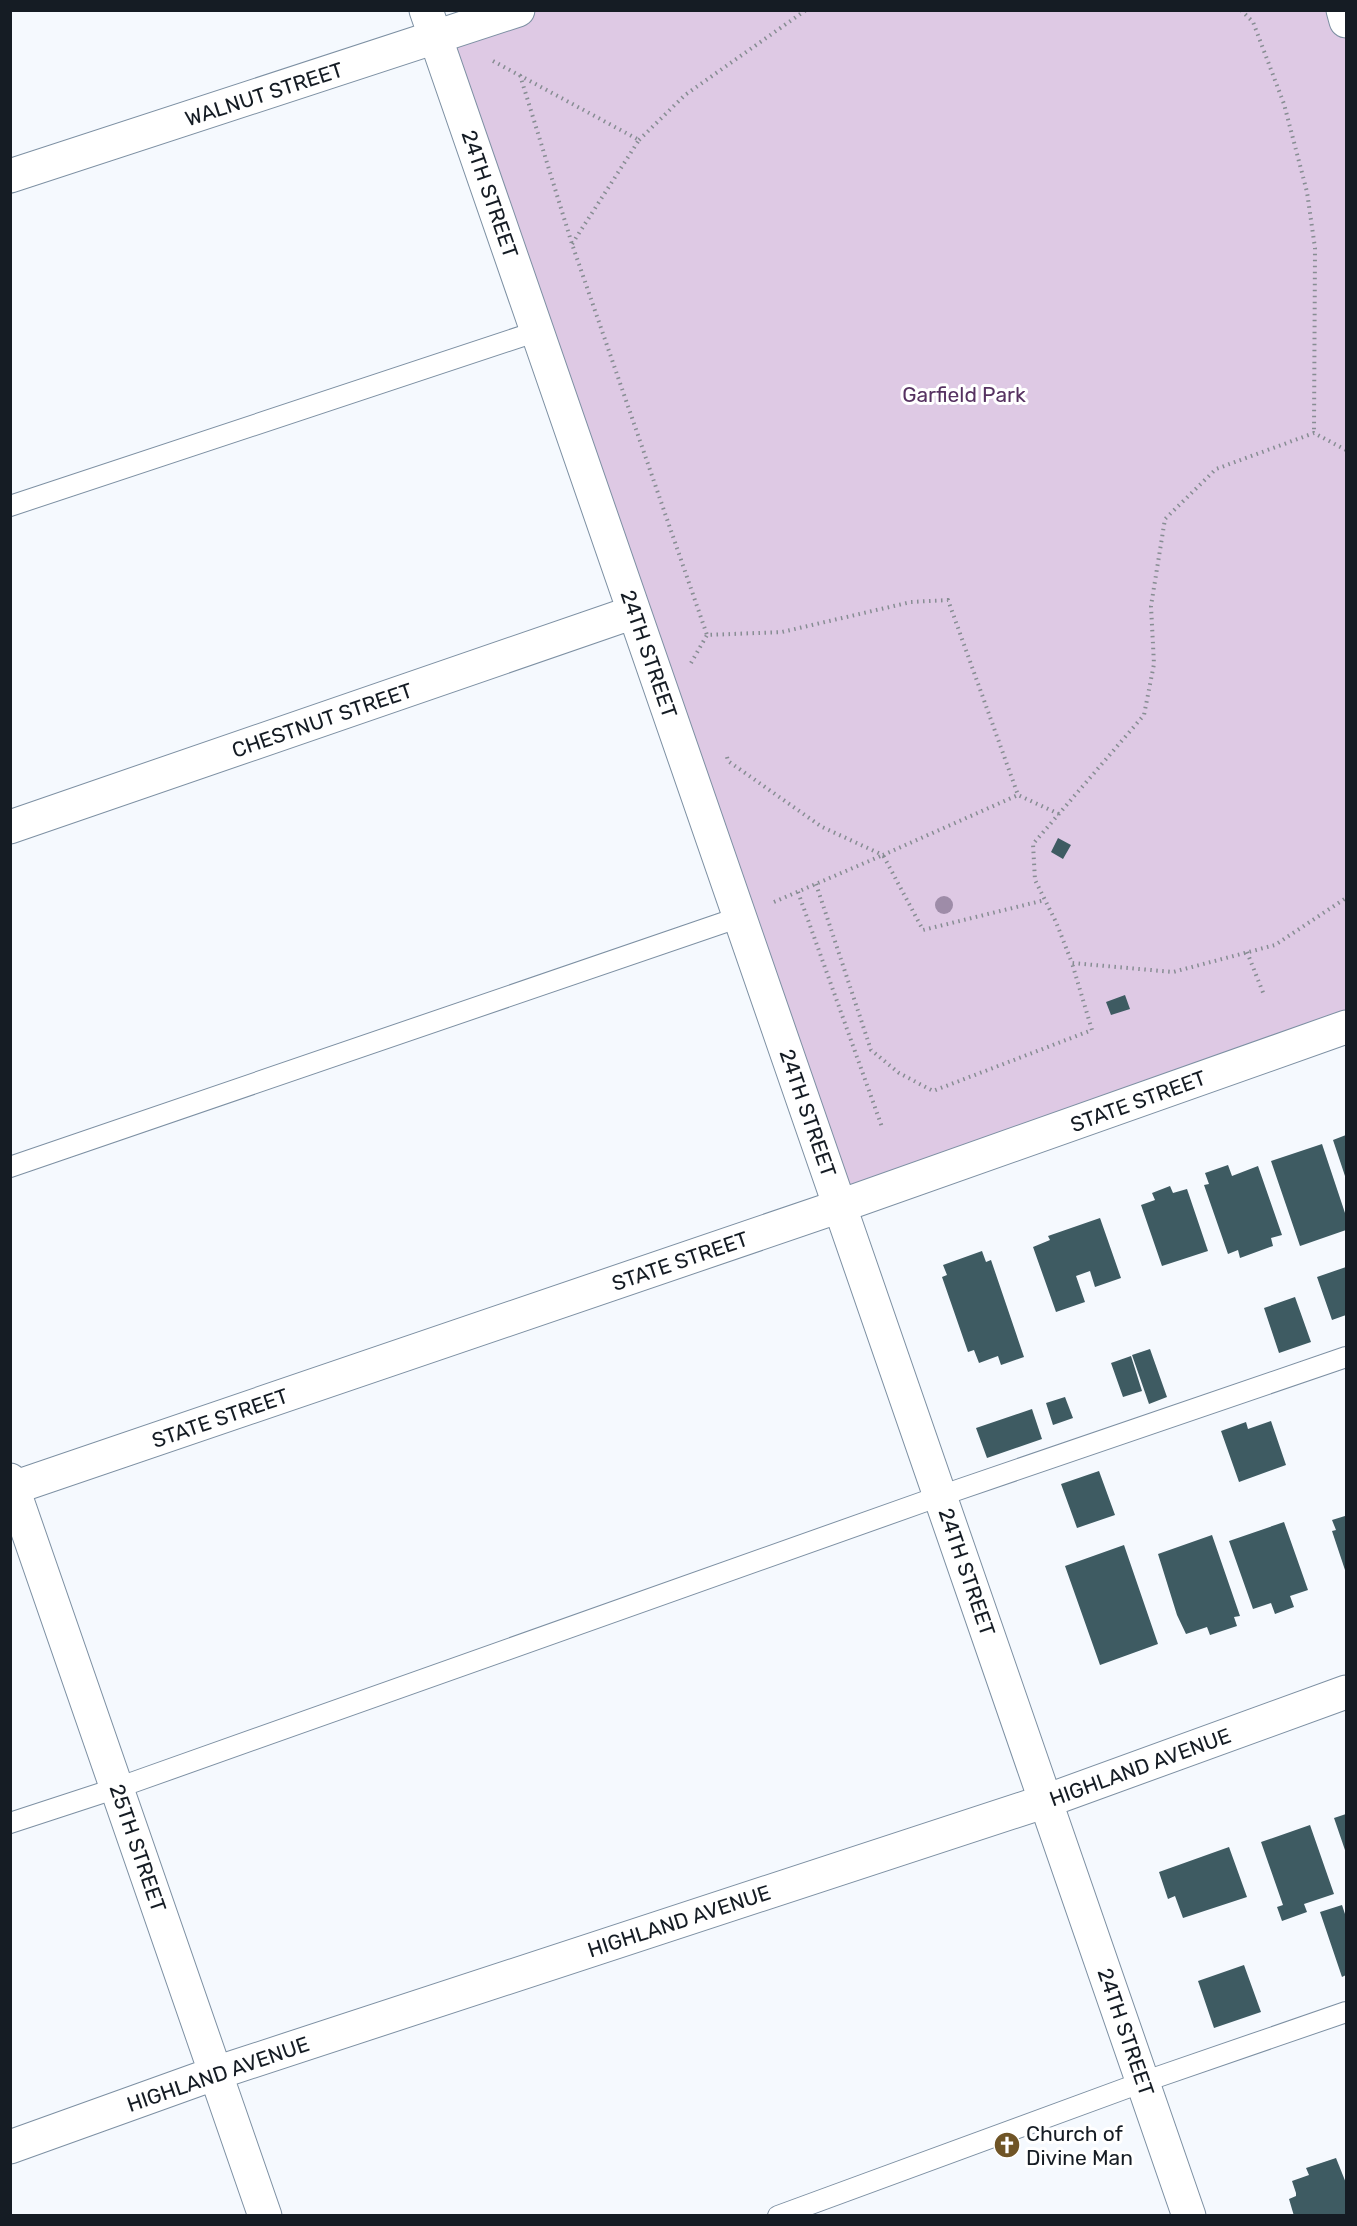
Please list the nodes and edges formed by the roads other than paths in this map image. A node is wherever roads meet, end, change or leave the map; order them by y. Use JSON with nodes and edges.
{"nodes":[{"id":1,"x":518,"y":10,"type":"edge"},
{"id":2,"x":1343,"y":10,"type":"edge"},
{"id":3,"x":1347,"y":21,"type":"edge"},
{"id":4,"x":431,"y":24,"type":"edge"},
{"id":5,"x":10,"y":176,"type":"edge"},
{"id":6,"x":538,"y":331,"type":"junction"},
{"id":7,"x":10,"y":506,"type":"edge"},
{"id":8,"x":634,"y":612,"type":"junction"},
{"id":9,"x":10,"y":827,"type":"edge"},
{"id":10,"x":740,"y":917,"type":"junction"},
{"id":11,"x":1347,"y":1027,"type":"edge"},
{"id":12,"x":10,"y":1167,"type":"edge"},
{"id":13,"x":840,"y":1206,"type":"junction"},
{"id":14,"x":1347,"y":1357,"type":"edge"},
{"id":15,"x":11,"y":1486,"type":"edge"},
{"id":16,"x":940,"y":1496,"type":"junction"},
{"id":17,"x":1347,"y":1692,"type":"edge"},
{"id":18,"x":117,"y":1788,"type":"junction"},
{"id":19,"x":1046,"y":1801,"type":"junction"},
{"id":20,"x":10,"y":1823,"type":"edge"},
{"id":21,"x":1347,"y":2012,"type":"edge"},
{"id":22,"x":216,"y":2073,"type":"junction"},
{"id":23,"x":1143,"y":2082,"type":"junction"},
{"id":24,"x":10,"y":2147,"type":"edge"},
{"id":25,"x":265,"y":2216,"type":"edge"},
{"id":26,"x":778,"y":2216,"type":"edge"},
{"id":27,"x":1189,"y":2216,"type":"edge"}],
"edges":[{"from":1,"to":4,"type":"street","name":"WALNUT STREET"},
{"from":2,"to":3,"type":"street"},
{"from":4,"to":5,"type":"street","name":"WALNUT STREET"},
{"from":4,"to":6,"type":"street","name":"24TH STREET"},
{"from":6,"to":7,"type":"lane"},
{"from":6,"to":8,"type":"street","name":"24TH STREET"},
{"from":8,"to":9,"type":"street","name":"CHESTNUT STREET"},
{"from":8,"to":10,"type":"street","name":"24TH STREET"},
{"from":10,"to":12,"type":"lane"},
{"from":10,"to":13,"type":"street","name":"24TH STREET"},
{"from":11,"to":13,"type":"street","name":"STATE STREET"},
{"from":13,"to":15,"type":"street","name":"STATE STREET"},
{"from":13,"to":16,"type":"street","name":"24TH STREET"},
{"from":14,"to":16,"type":"lane"},
{"from":15,"to":18,"type":"street","name":"25TH STREET"},
{"from":16,"to":18,"type":"lane"},
{"from":16,"to":19,"type":"street","name":"24TH STREET"},
{"from":17,"to":19,"type":"street","name":"HIGHLAND AVENUE"},
{"from":18,"to":20,"type":"lane"},
{"from":18,"to":22,"type":"street","name":"25TH STREET"},
{"from":19,"to":22,"type":"street","name":"HIGHLAND AVENUE"},
{"from":19,"to":23,"type":"street","name":"24TH STREET"},
{"from":21,"to":23,"type":"lane"},
{"from":22,"to":24,"type":"street","name":"HIGHLAND AVENUE"},
{"from":22,"to":25,"type":"street","name":"25TH STREET"},
{"from":23,"to":26,"type":"lane"},
{"from":23,"to":27,"type":"street","name":"24TH STREET"}]}
